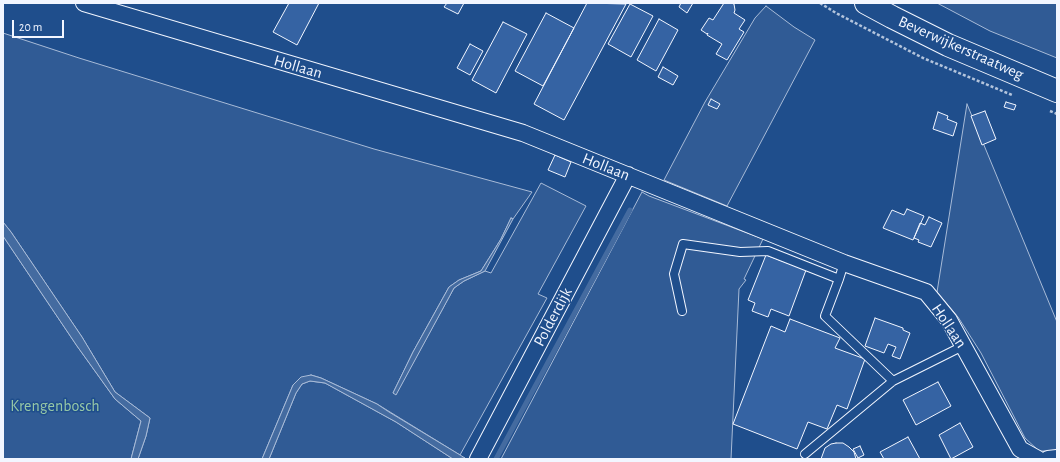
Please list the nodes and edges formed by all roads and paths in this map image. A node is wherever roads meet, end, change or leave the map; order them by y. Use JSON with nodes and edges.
{"nodes":[{"id":1,"x":84,"y":3,"type":"edge"},
{"id":2,"x":866,"y":3,"type":"edge"},
{"id":3,"x":1057,"y":91,"type":"edge"},
{"id":4,"x":628,"y":176,"type":"junction"},
{"id":5,"x":844,"y":263,"type":"junction"},
{"id":6,"x":839,"y":279,"type":"junction"},
{"id":7,"x":682,"y":311,"type":"dead end"},
{"id":8,"x":963,"y":346,"type":"junction"},
{"id":9,"x":894,"y":381,"type":"junction"},
{"id":10,"x":805,"y":454,"type":"dead end"},
{"id":11,"x":1057,"y":458,"type":"edge"},
{"id":12,"x":478,"y":459,"type":"edge"},
{"id":13,"x":1038,"y":459,"type":"edge"},
{"id":14,"x":1048,"y":459,"type":"edge"}],
"edges":[{"from":1,"to":4,"type":"street","name":"Hollaan"},
{"from":2,"to":3,"type":"main road","name":"Beverwijkerstraatweg"},
{"from":4,"to":5,"type":"street","name":"Hollaan"},
{"from":4,"to":12,"type":"street","name":"Polderdijk"},
{"from":5,"to":6,"type":"lane"},
{"from":5,"to":8,"type":"street","name":"Hollaan"},
{"from":6,"to":7,"type":"lane"},
{"from":6,"to":9,"type":"lane"},
{"from":8,"to":9,"type":"lane"},
{"from":8,"to":13,"type":"street","name":"Hollaan"},
{"from":9,"to":10,"type":"lane"},
{"from":11,"to":14,"type":"street"}]}
